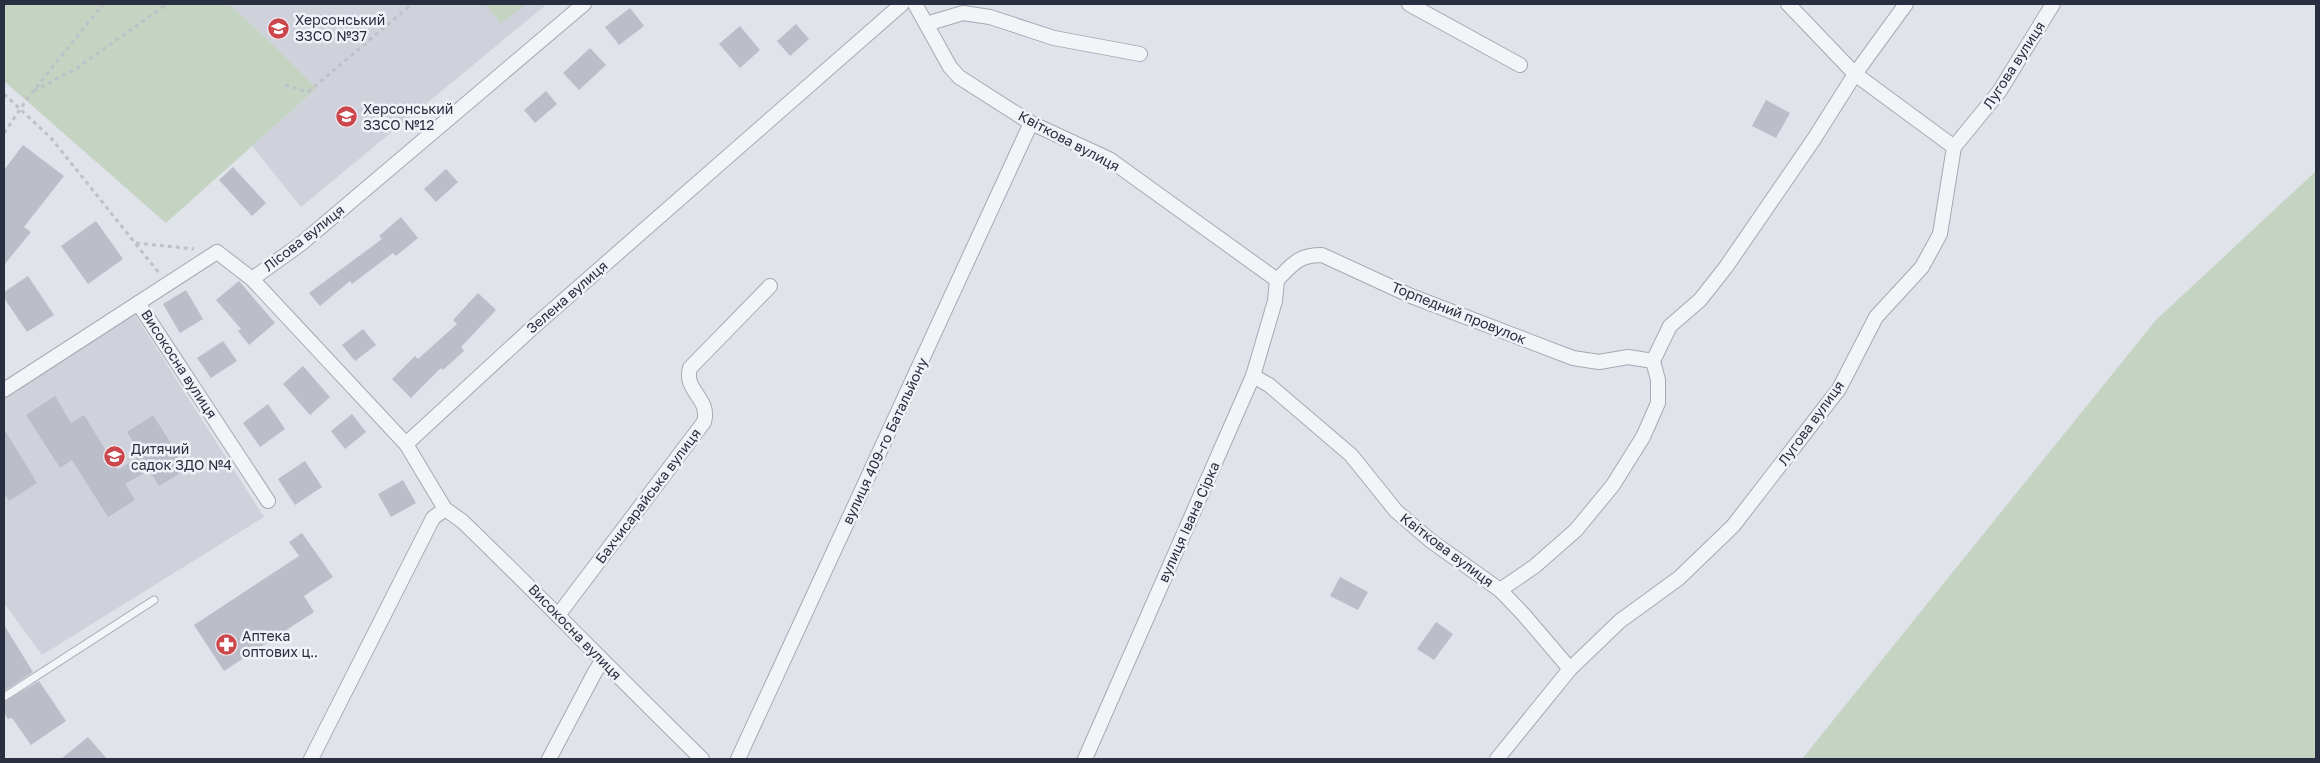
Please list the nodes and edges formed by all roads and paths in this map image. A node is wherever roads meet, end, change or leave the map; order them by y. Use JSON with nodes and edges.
{"nodes":[{"id":1,"x":103,"y":4,"type":"edge"},
{"id":2,"x":167,"y":4,"type":"edge"},
{"id":3,"x":412,"y":4,"type":"edge"},
{"id":4,"x":584,"y":4,"type":"edge"},
{"id":5,"x":902,"y":4,"type":"edge"},
{"id":6,"x":916,"y":4,"type":"edge"},
{"id":7,"x":1409,"y":4,"type":"edge"},
{"id":8,"x":1788,"y":4,"type":"edge"},
{"id":9,"x":1906,"y":4,"type":"edge"},
{"id":10,"x":2053,"y":4,"type":"edge"},
{"id":11,"x":926,"y":24,"type":"junction"},
{"id":12,"x":1140,"y":54,"type":"dead end"},
{"id":13,"x":1520,"y":65,"type":"dead end"},
{"id":14,"x":1854,"y":74,"type":"junction"},
{"id":15,"x":285,"y":85,"type":"dead end"},
{"id":16,"x":32,"y":93,"type":"junction"},
{"id":17,"x":4,"y":94,"type":"edge"},
{"id":18,"x":20,"y":110,"type":"junction"},
{"id":19,"x":1031,"y":123,"type":"junction"},
{"id":20,"x":4,"y":133,"type":"edge"},
{"id":21,"x":1954,"y":147,"type":"junction"},
{"id":22,"x":135,"y":243,"type":"junction"},
{"id":23,"x":217,"y":252,"type":"junction"},
{"id":24,"x":252,"y":279,"type":"junction"},
{"id":25,"x":1277,"y":280,"type":"junction"},
{"id":26,"x":168,"y":284,"type":"junction"},
{"id":27,"x":770,"y":286,"type":"dead end"},
{"id":28,"x":138,"y":303,"type":"junction"},
{"id":29,"x":1653,"y":361,"type":"junction"},
{"id":30,"x":1253,"y":376,"type":"junction"},
{"id":31,"x":4,"y":390,"type":"edge"},
{"id":32,"x":406,"y":444,"type":"junction"},
{"id":33,"x":268,"y":501,"type":"dead end"},
{"id":34,"x":445,"y":509,"type":"junction"},
{"id":35,"x":1500,"y":590,"type":"junction"},
{"id":36,"x":154,"y":600,"type":"dead end"},
{"id":37,"x":559,"y":614,"type":"junction"},
{"id":38,"x":602,"y":661,"type":"junction"},
{"id":39,"x":1570,"y":670,"type":"junction"},
{"id":40,"x":4,"y":697,"type":"edge"},
{"id":41,"x":310,"y":759,"type":"edge"},
{"id":42,"x":549,"y":759,"type":"edge"},
{"id":43,"x":702,"y":759,"type":"edge"},
{"id":44,"x":738,"y":759,"type":"edge"},
{"id":45,"x":1085,"y":759,"type":"edge"},
{"id":46,"x":1497,"y":759,"type":"edge"}],
"edges":[{"from":1,"to":16,"type":"path"},
{"from":2,"to":16,"type":"path"},
{"from":3,"to":15,"type":"path"},
{"from":4,"to":24,"type":"street","name":"Лісова вулиця"},
{"from":5,"to":32,"type":"street","name":"Зелена вулиця"},
{"from":6,"to":11,"type":"street","name":"Квіткова вулиця"},
{"from":7,"to":13,"type":"street"},
{"from":8,"to":14,"type":"street"},
{"from":9,"to":14,"type":"street"},
{"from":10,"to":21,"type":"street","name":"Лугова вулиця"},
{"from":11,"to":12,"type":"street"},
{"from":11,"to":19,"type":"street","name":"Квіткова вулиця"},
{"from":14,"to":21,"type":"street"},
{"from":14,"to":29,"type":"street"},
{"from":16,"to":18,"type":"path"},
{"from":17,"to":18,"type":"path"},
{"from":18,"to":20,"type":"path"},
{"from":18,"to":22,"type":"path"},
{"from":19,"to":25,"type":"street","name":"Квіткова вулиця"},
{"from":19,"to":44,"type":"street","name":"вулиця 409-го Батальйону"},
{"from":21,"to":39,"type":"street","name":"Лугова вулиця"},
{"from":22,"to":23,"type":"path"},
{"from":22,"to":26,"type":"path"},
{"from":23,"to":24,"type":"street","name":"Лісова вулиця"},
{"from":23,"to":26,"type":"street"},
{"from":24,"to":32,"type":"street"},
{"from":25,"to":29,"type":"street","name":"Торпедний провулок"},
{"from":25,"to":30,"type":"street","name":"вулиця Івана Сірка"},
{"from":26,"to":28,"type":"street"},
{"from":27,"to":37,"type":"street","name":"Бахчисарайська вулиця"},
{"from":28,"to":31,"type":"street"},
{"from":28,"to":33,"type":"street","name":"Високосна вулиця"},
{"from":29,"to":35,"type":"street"},
{"from":30,"to":35,"type":"street","name":"Квіткова вулиця"},
{"from":30,"to":45,"type":"street","name":"вулиця Івана Сірка"},
{"from":32,"to":34,"type":"street","name":"Високосна вулиця"},
{"from":34,"to":37,"type":"street","name":"Високосна вулиця"},
{"from":34,"to":41,"type":"street"},
{"from":35,"to":39,"type":"street","name":"Квіткова вулиця"},
{"from":36,"to":40,"type":"lane"},
{"from":37,"to":38,"type":"street","name":"Високосна вулиця"},
{"from":38,"to":42,"type":"street"},
{"from":38,"to":43,"type":"street","name":"Високосна вулиця"},
{"from":39,"to":46,"type":"street","name":"Лугова вулиця"}]}
